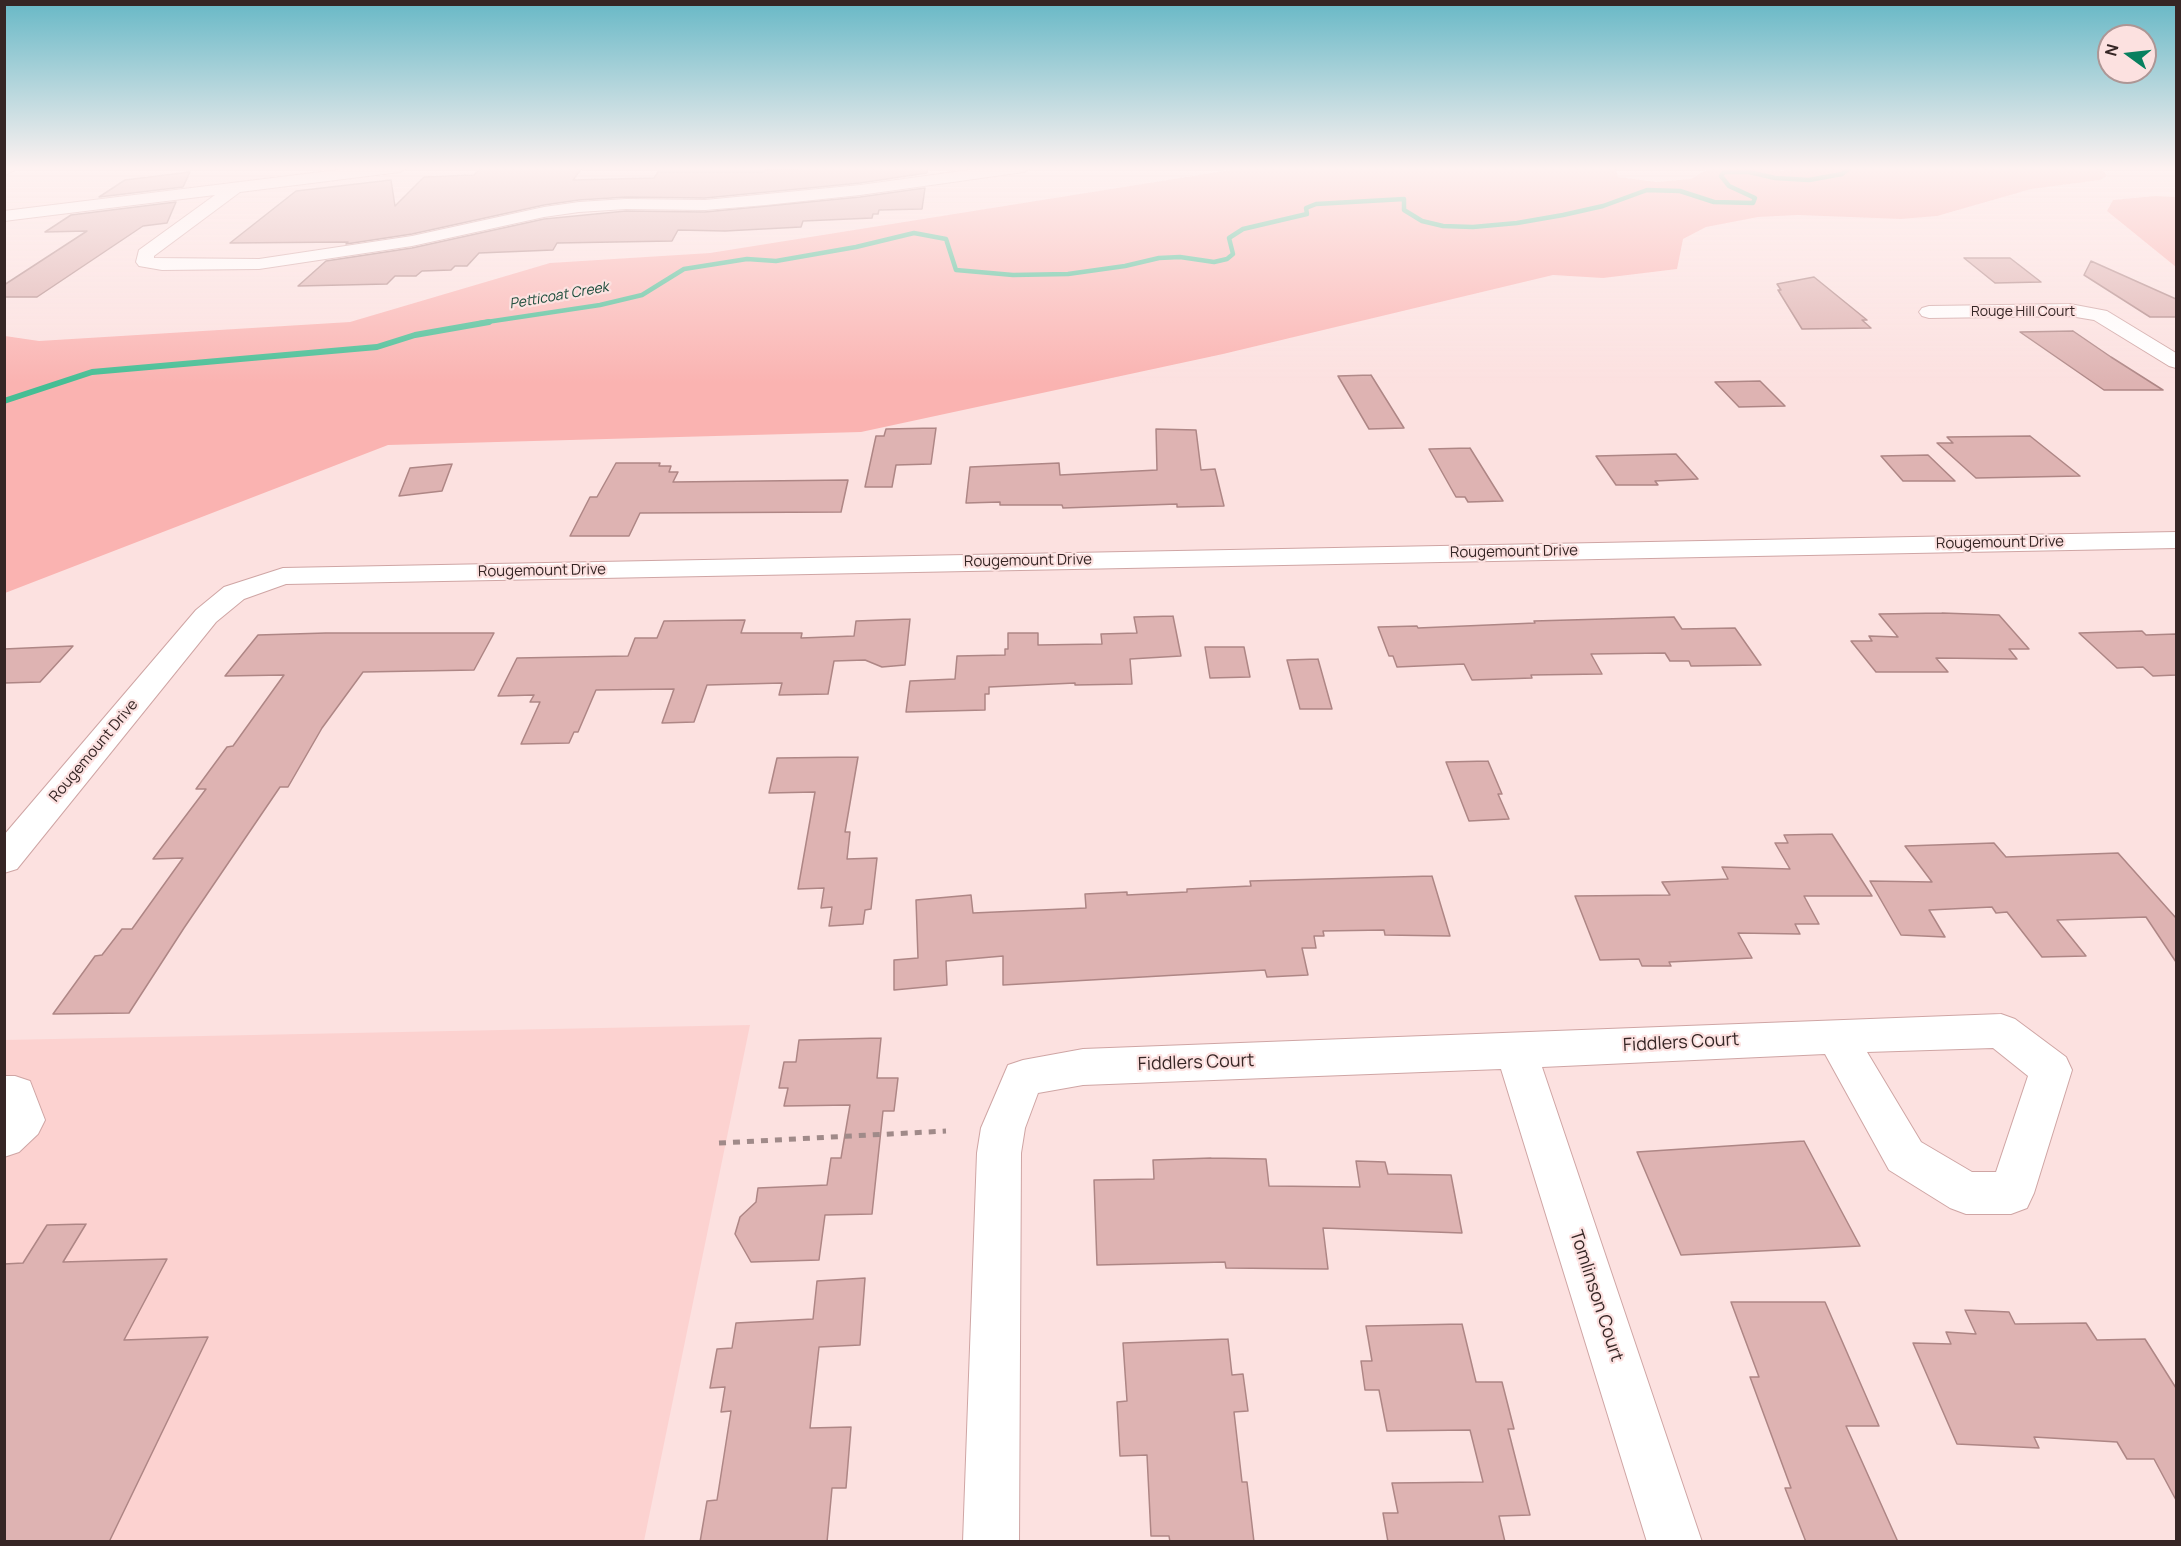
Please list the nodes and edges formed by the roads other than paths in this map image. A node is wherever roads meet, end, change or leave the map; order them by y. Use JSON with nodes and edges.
{"nodes":[{"id":1,"x":165,"y":239,"type":"edge"},
{"id":2,"x":420,"y":239,"type":"edge"},
{"id":3,"x":1929,"y":312,"type":"dead end"},
{"id":4,"x":2176,"y":362,"type":"edge"},
{"id":5,"x":2176,"y":540,"type":"edge"},
{"id":6,"x":4,"y":860,"type":"edge"},
{"id":7,"x":1836,"y":1036,"type":"junction"},
{"id":8,"x":1516,"y":1051,"type":"junction"},
{"id":9,"x":4,"y":1095,"type":"edge"},
{"id":10,"x":4,"y":1138,"type":"edge"},
{"id":11,"x":991,"y":1542,"type":"edge"},
{"id":12,"x":1675,"y":1542,"type":"edge"}],
"edges":[{"from":1,"to":2,"type":"street"},
{"from":3,"to":4,"type":"street","name":"Rouge Hill Court"},
{"from":5,"to":6,"type":"street","name":"Rougemount Drive"},
{"from":7,"to":7,"type":"street","name":"Fiddlers Court"},
{"from":7,"to":8,"type":"street","name":"Fiddlers Court"},
{"from":8,"to":11,"type":"street","name":"Fiddlers Court"},
{"from":8,"to":12,"type":"street","name":"Tomlinson Court"},
{"from":9,"to":10,"type":"street"}]}
